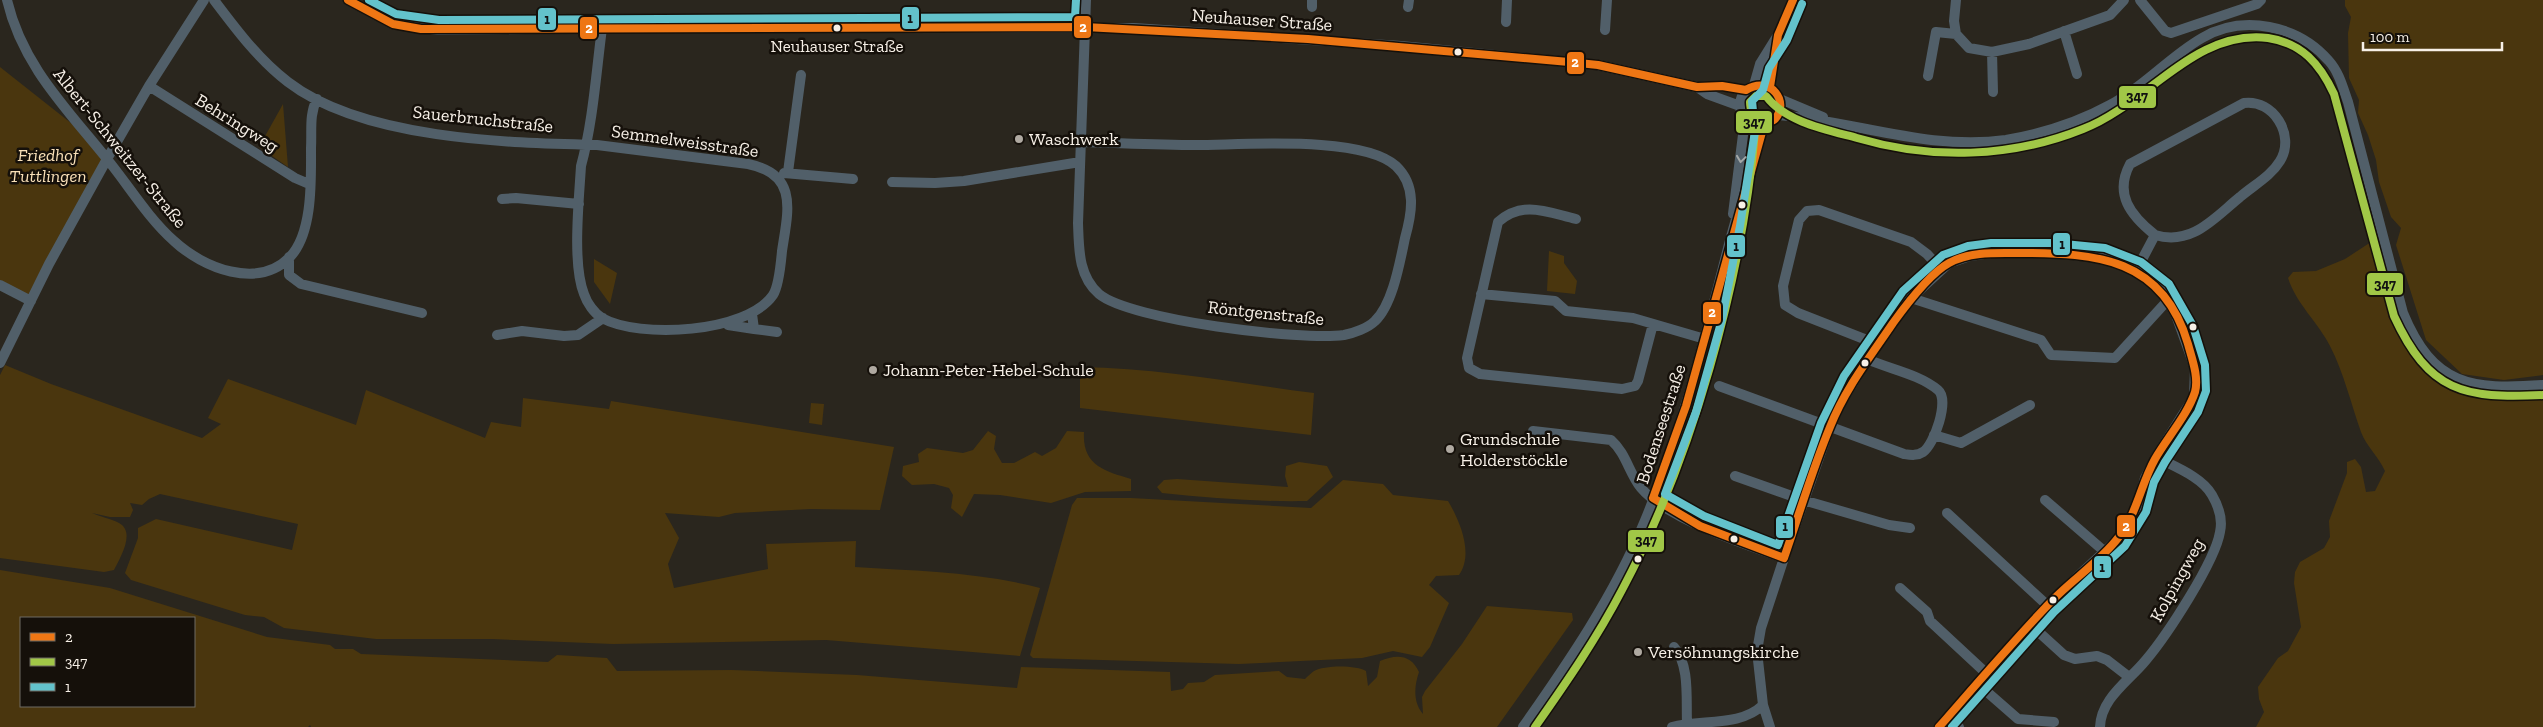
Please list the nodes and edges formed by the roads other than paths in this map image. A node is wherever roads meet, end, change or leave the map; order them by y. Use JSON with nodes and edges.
{"nodes":[{"id":1,"x":7,"y":0,"type":"edge"},
{"id":2,"x":204,"y":0,"type":"edge"},
{"id":3,"x":214,"y":0,"type":"edge"},
{"id":4,"x":348,"y":0,"type":"edge"},
{"id":5,"x":1086,"y":0,"type":"edge"},
{"id":6,"x":1507,"y":0,"type":"edge"},
{"id":7,"x":1608,"y":0,"type":"edge"},
{"id":8,"x":1794,"y":0,"type":"edge"},
{"id":9,"x":1956,"y":0,"type":"edge"},
{"id":10,"x":2124,"y":0,"type":"edge"},
{"id":11,"x":2140,"y":0,"type":"edge"},
{"id":12,"x":2262,"y":0,"type":"edge"},
{"id":13,"x":1506,"y":22,"type":"dead end"},
{"id":14,"x":602,"y":28,"type":"junction"},
{"id":15,"x":1085,"y":28,"type":"junction"},
{"id":16,"x":1605,"y":30,"type":"dead end"},
{"id":17,"x":2064,"y":31,"type":"junction"},
{"id":18,"x":1956,"y":34,"type":"junction"},
{"id":19,"x":1778,"y":35,"type":"junction"},
{"id":20,"x":1992,"y":52,"type":"junction"},
{"id":21,"x":2077,"y":74,"type":"dead end"},
{"id":22,"x":801,"y":75,"type":"dead end"},
{"id":23,"x":1928,"y":76,"type":"dead end"},
{"id":24,"x":149,"y":86,"type":"junction"},
{"id":25,"x":1770,"y":87,"type":"junction"},
{"id":26,"x":1697,"y":88,"type":"junction"},
{"id":27,"x":1750,"y":88,"type":"junction"},
{"id":28,"x":1993,"y":92,"type":"dead end"},
{"id":29,"x":1780,"y":99,"type":"junction"},
{"id":30,"x":317,"y":100,"type":"junction"},
{"id":31,"x":1740,"y":106,"type":"junction"},
{"id":32,"x":1778,"y":115,"type":"junction"},
{"id":33,"x":1745,"y":119,"type":"junction"},
{"id":34,"x":1764,"y":125,"type":"junction"},
{"id":35,"x":1845,"y":126,"type":"junction"},
{"id":36,"x":1082,"y":142,"type":"junction"},
{"id":37,"x":585,"y":145,"type":"junction"},
{"id":38,"x":107,"y":160,"type":"junction"},
{"id":39,"x":1080,"y":162,"type":"junction"},
{"id":40,"x":788,"y":172,"type":"junction"},
{"id":41,"x":775,"y":174,"type":"junction"},
{"id":42,"x":852,"y":179,"type":"dead end"},
{"id":43,"x":892,"y":182,"type":"dead end"},
{"id":44,"x":309,"y":184,"type":"junction"},
{"id":45,"x":502,"y":199,"type":"dead end"},
{"id":46,"x":579,"y":204,"type":"junction"},
{"id":47,"x":1576,"y":219,"type":"dead end"},
{"id":48,"x":2155,"y":235,"type":"junction"},
{"id":49,"x":1728,"y":250,"type":"junction"},
{"id":50,"x":289,"y":258,"type":"junction"},
{"id":51,"x":1941,"y":269,"type":"junction"},
{"id":52,"x":2136,"y":271,"type":"junction"},
{"id":53,"x":0,"y":285,"type":"edge"},
{"id":54,"x":1481,"y":294,"type":"junction"},
{"id":55,"x":1911,"y":298,"type":"junction"},
{"id":56,"x":2168,"y":300,"type":"junction"},
{"id":57,"x":31,"y":301,"type":"junction"},
{"id":58,"x":422,"y":313,"type":"dead end"},
{"id":59,"x":752,"y":314,"type":"junction"},
{"id":60,"x":603,"y":318,"type":"junction"},
{"id":61,"x":723,"y":324,"type":"junction"},
{"id":62,"x":1653,"y":324,"type":"junction"},
{"id":63,"x":754,"y":329,"type":"junction"},
{"id":64,"x":777,"y":332,"type":"dead end"},
{"id":65,"x":497,"y":334,"type":"dead end"},
{"id":66,"x":1705,"y":339,"type":"junction"},
{"id":67,"x":1877,"y":344,"type":"junction"},
{"id":68,"x":1867,"y":359,"type":"junction"},
{"id":69,"x":0,"y":363,"type":"edge"},
{"id":70,"x":2543,"y":385,"type":"edge"},
{"id":71,"x":1719,"y":386,"type":"dead end"},
{"id":72,"x":2030,"y":405,"type":"dead end"},
{"id":73,"x":1830,"y":426,"type":"junction"},
{"id":74,"x":1533,"y":431,"type":"dead end"},
{"id":75,"x":1934,"y":435,"type":"junction"},
{"id":76,"x":2156,"y":457,"type":"junction"},
{"id":77,"x":1735,"y":476,"type":"dead end"},
{"id":78,"x":1654,"y":498,"type":"junction"},
{"id":79,"x":1803,"y":500,"type":"junction"},
{"id":80,"x":2045,"y":500,"type":"dead end"},
{"id":81,"x":1947,"y":513,"type":"dead end"},
{"id":82,"x":1910,"y":528,"type":"dead end"},
{"id":83,"x":2104,"y":551,"type":"junction"},
{"id":84,"x":1784,"y":558,"type":"junction"},
{"id":85,"x":1900,"y":588,"type":"dead end"},
{"id":86,"x":2047,"y":605,"type":"junction"},
{"id":87,"x":2031,"y":625,"type":"junction"},
{"id":88,"x":1674,"y":647,"type":"dead end"},
{"id":89,"x":1986,"y":673,"type":"junction"},
{"id":90,"x":2129,"y":677,"type":"junction"},
{"id":91,"x":1978,"y":684,"type":"junction"},
{"id":92,"x":1763,"y":705,"type":"junction"},
{"id":93,"x":1948,"y":718,"type":"junction"},
{"id":94,"x":2054,"y":722,"type":"dead end"},
{"id":95,"x":1687,"y":723,"type":"junction"},
{"id":96,"x":1725,"y":724,"type":"edge"},
{"id":97,"x":1523,"y":727,"type":"edge"},
{"id":98,"x":1672,"y":727,"type":"edge"},
{"id":99,"x":1770,"y":727,"type":"edge"},
{"id":100,"x":1939,"y":727,"type":"edge"},
{"id":101,"x":1959,"y":727,"type":"edge"},
{"id":102,"x":2100,"y":727,"type":"edge"}],
"edges":[{"from":1,"to":38,"type":"street","name":"Albert-Schweitzer-Straße"},
{"from":2,"to":24,"type":"street"},
{"from":3,"to":30,"type":"street","name":"Sauerbruchstraße"},
{"from":4,"to":14,"type":"street","name":"Neuhauser Straße"},
{"from":5,"to":15,"type":"street","name":"Röntgenstraße"},
{"from":6,"to":13,"type":"street"},
{"from":7,"to":16,"type":"street"},
{"from":8,"to":19,"type":"street"},
{"from":9,"to":18,"type":"street"},
{"from":10,"to":17,"type":"street"},
{"from":11,"to":12,"type":"street"},
{"from":14,"to":15,"type":"street","name":"Neuhauser Straße"},
{"from":14,"to":37,"type":"street","name":"Semmelweisstraße"},
{"from":15,"to":26,"type":"street","name":"Neuhauser Straße"},
{"from":15,"to":36,"type":"street","name":"Röntgenstraße"},
{"from":17,"to":20,"type":"street"},
{"from":17,"to":21,"type":"street"},
{"from":18,"to":20,"type":"street"},
{"from":18,"to":23,"type":"street"},
{"from":19,"to":25,"type":"street"},
{"from":19,"to":27,"type":"street"},
{"from":20,"to":28,"type":"street"},
{"from":22,"to":40,"type":"street"},
{"from":24,"to":38,"type":"street"},
{"from":24,"to":44,"type":"street","name":"Behringweg"},
{"from":25,"to":27,"type":"street"},
{"from":25,"to":29,"type":"street"},
{"from":26,"to":27,"type":"street","name":"Neuhauser Straße"},
{"from":26,"to":31,"type":"street","name":"Neuhauser Straße"},
{"from":27,"to":31,"type":"street"},
{"from":29,"to":32,"type":"street"},
{"from":29,"to":35,"type":"street"},
{"from":30,"to":37,"type":"street","name":"Sauerbruchstraße"},
{"from":30,"to":44,"type":"street","name":"Albert-Schweitzer-Straße"},
{"from":31,"to":33,"type":"street"},
{"from":32,"to":34,"type":"street"},
{"from":32,"to":35,"type":"street"},
{"from":33,"to":34,"type":"street"},
{"from":33,"to":49,"type":"street","name":"Bodenseestraße","one_way":true},
{"from":34,"to":49,"type":"street","name":"Bodenseestraße"},
{"from":35,"to":70,"type":"street"},
{"from":36,"to":39,"type":"street","name":"Röntgenstraße"},
{"from":36,"to":39,"type":"street","name":"Röntgenstraße"},
{"from":37,"to":41,"type":"street","name":"Semmelweisstraße"},
{"from":37,"to":46,"type":"street","name":"Semmelweisstraße"},
{"from":38,"to":50,"type":"street","name":"Albert-Schweitzer-Straße"},
{"from":38,"to":57,"type":"street"},
{"from":39,"to":43,"type":"street"},
{"from":40,"to":41,"type":"street"},
{"from":40,"to":42,"type":"street"},
{"from":41,"to":59,"type":"street","name":"Semmelweisstraße"},
{"from":44,"to":50,"type":"street","name":"Albert-Schweitzer-Straße"},
{"from":45,"to":46,"type":"street"},
{"from":46,"to":60,"type":"street","name":"Semmelweisstraße"},
{"from":47,"to":54,"type":"street"},
{"from":48,"to":48,"type":"street"},
{"from":48,"to":52,"type":"street"},
{"from":49,"to":66,"type":"street","name":"Bodenseestraße"},
{"from":50,"to":58,"type":"street"},
{"from":51,"to":52,"type":"street"},
{"from":51,"to":55,"type":"street"},
{"from":51,"to":67,"type":"street"},
{"from":52,"to":56,"type":"street"},
{"from":53,"to":57,"type":"street"},
{"from":54,"to":62,"type":"street"},
{"from":54,"to":62,"type":"street"},
{"from":55,"to":56,"type":"street"},
{"from":55,"to":67,"type":"street"},
{"from":56,"to":76,"type":"street"},
{"from":57,"to":69,"type":"street"},
{"from":59,"to":61,"type":"street","name":"Semmelweisstraße"},
{"from":59,"to":63,"type":"street"},
{"from":60,"to":61,"type":"street","name":"Semmelweisstraße"},
{"from":60,"to":65,"type":"street"},
{"from":61,"to":63,"type":"street","name":"Semmelweisstraße"},
{"from":62,"to":66,"type":"street"},
{"from":63,"to":64,"type":"street","name":"Semmelweisstraße"},
{"from":66,"to":78,"type":"street","name":"Bodenseestraße"},
{"from":67,"to":68,"type":"street"},
{"from":68,"to":73,"type":"street"},
{"from":68,"to":75,"type":"street"},
{"from":71,"to":73,"type":"street"},
{"from":72,"to":75,"type":"street"},
{"from":73,"to":75,"type":"street"},
{"from":73,"to":79,"type":"street"},
{"from":74,"to":78,"type":"street"},
{"from":76,"to":83,"type":"street"},
{"from":76,"to":90,"type":"street","name":"Kolpingweg"},
{"from":77,"to":79,"type":"street"},
{"from":78,"to":84,"type":"street"},
{"from":78,"to":97,"type":"street","name":"Bodenseestraße"},
{"from":79,"to":82,"type":"street"},
{"from":79,"to":84,"type":"street"},
{"from":80,"to":83,"type":"street"},
{"from":81,"to":86,"type":"street"},
{"from":83,"to":86,"type":"street"},
{"from":84,"to":92,"type":"street"},
{"from":85,"to":89,"type":"street"},
{"from":86,"to":87,"type":"street"},
{"from":87,"to":89,"type":"street"},
{"from":87,"to":90,"type":"street"},
{"from":88,"to":95,"type":"street"},
{"from":89,"to":91,"type":"street"},
{"from":90,"to":102,"type":"street","name":"Kolpingweg"},
{"from":91,"to":93,"type":"street"},
{"from":91,"to":94,"type":"street"},
{"from":92,"to":96,"type":"street"},
{"from":92,"to":99,"type":"street"},
{"from":93,"to":100,"type":"street"},
{"from":93,"to":101,"type":"street"},
{"from":95,"to":96,"type":"street"},
{"from":95,"to":98,"type":"street"}]}
